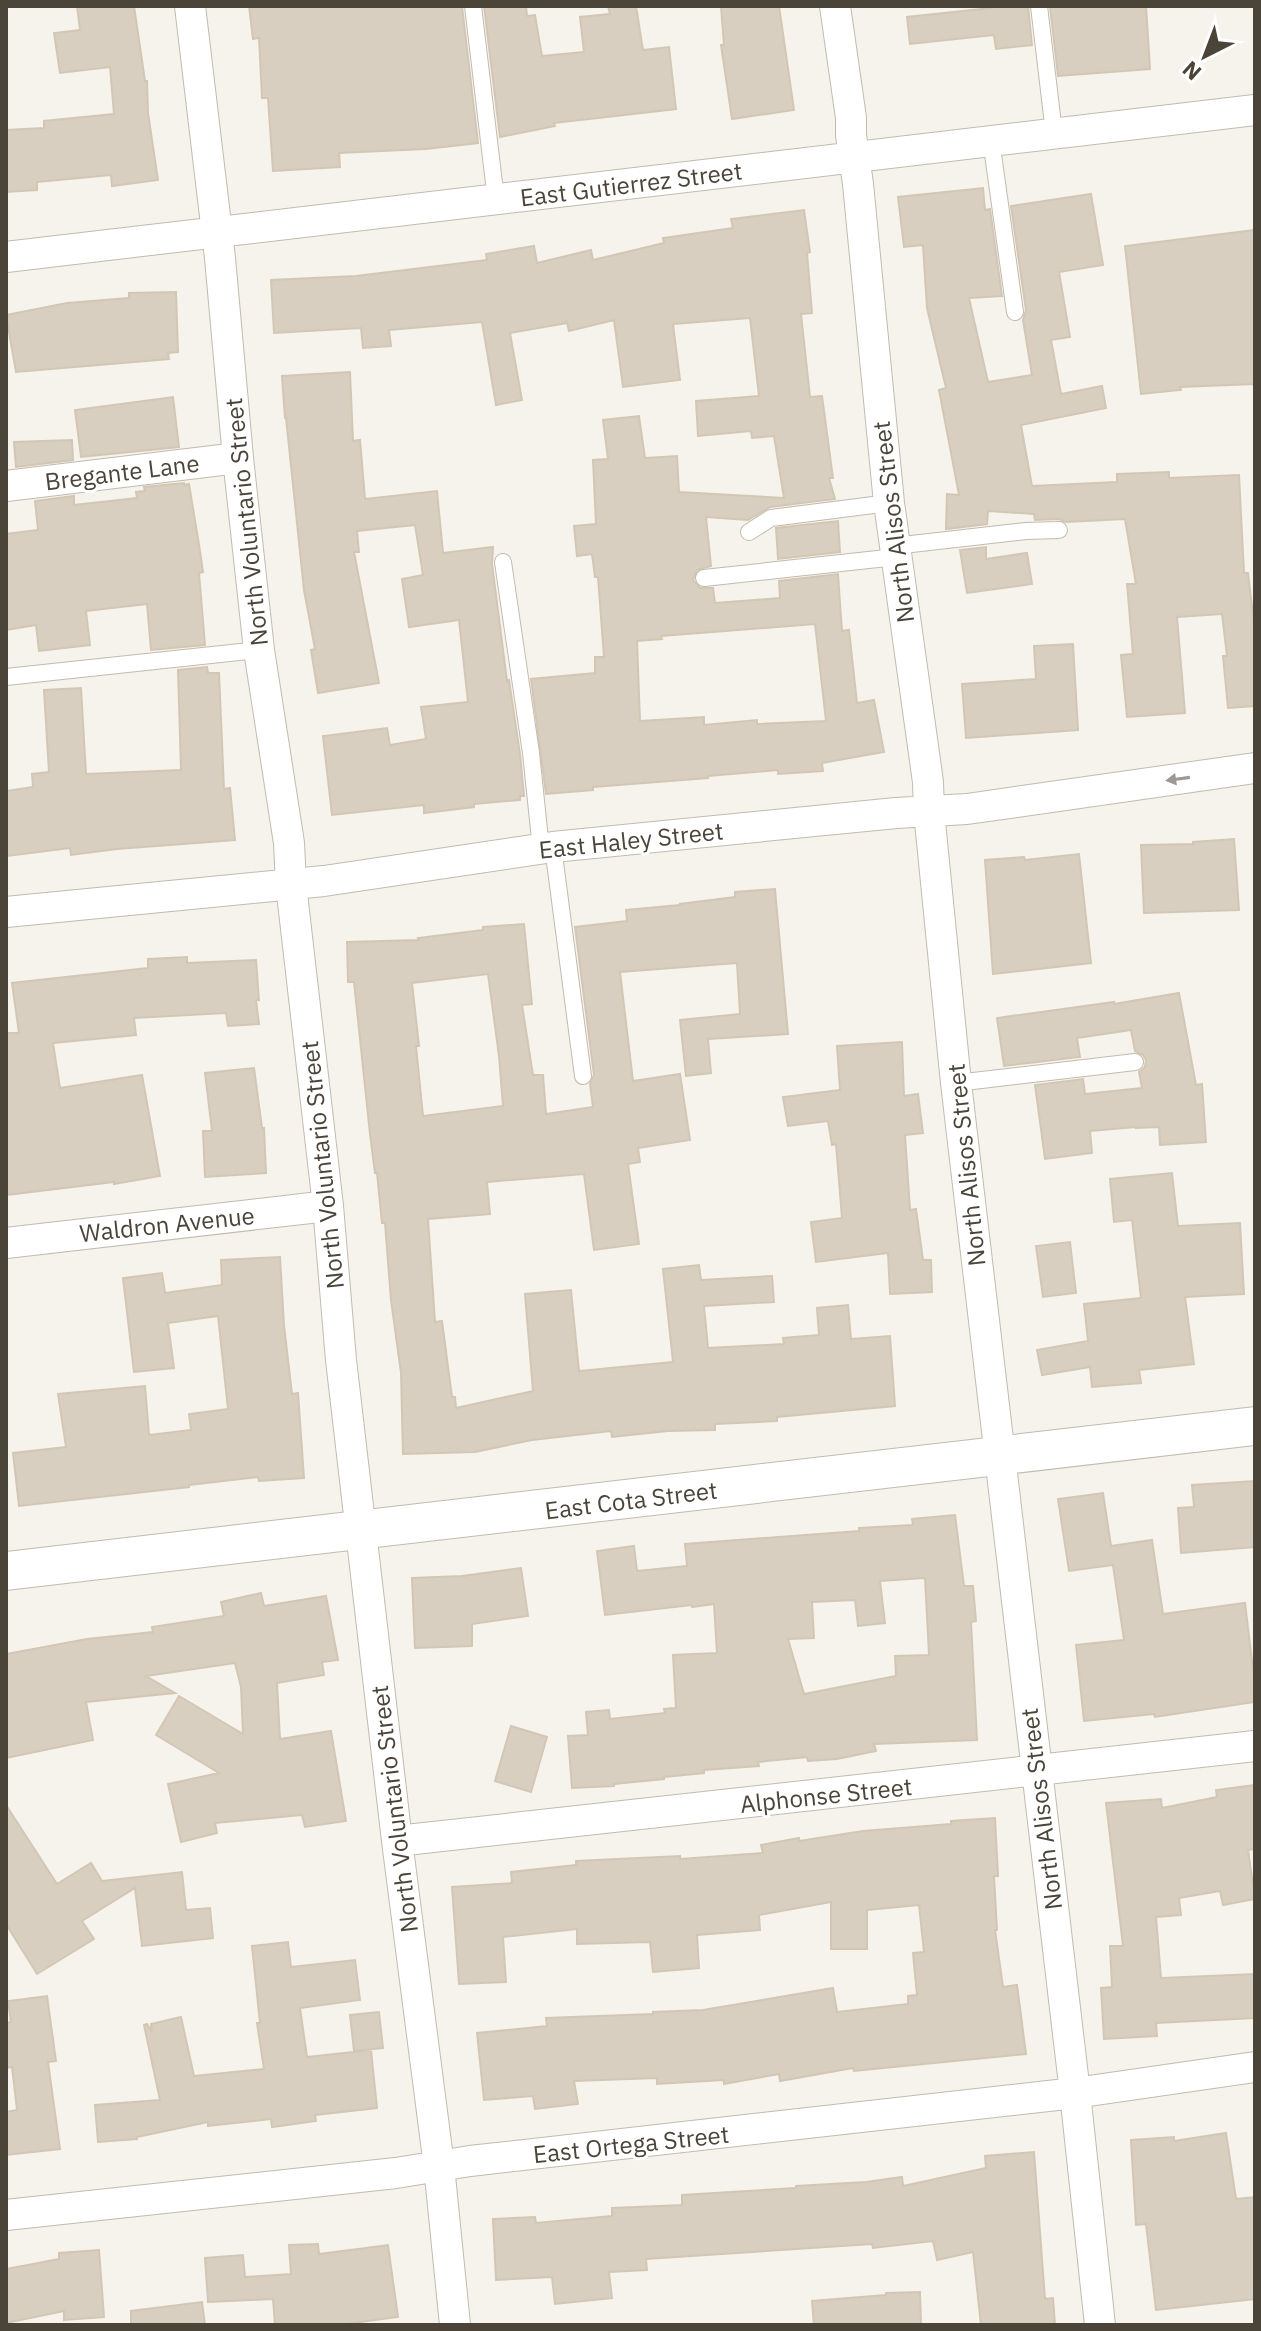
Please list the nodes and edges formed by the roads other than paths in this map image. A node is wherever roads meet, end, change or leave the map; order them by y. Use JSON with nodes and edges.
{"nodes":[{"id":1,"x":190,"y":6,"type":"edge"},
{"id":2,"x":473,"y":6,"type":"edge"},
{"id":3,"x":835,"y":6,"type":"edge"},
{"id":4,"x":1039,"y":6,"type":"edge"},
{"id":5,"x":1255,"y":110,"type":"edge"},
{"id":6,"x":1054,"y":133,"type":"junction"},
{"id":7,"x":991,"y":140,"type":"junction"},
{"id":8,"x":855,"y":159,"type":"junction"},
{"id":9,"x":496,"y":200,"type":"junction"},
{"id":10,"x":216,"y":232,"type":"junction"},
{"id":11,"x":6,"y":257,"type":"edge"},
{"id":12,"x":1015,"y":312,"type":"dead end"},
{"id":13,"x":238,"y":458,"type":"junction"},
{"id":14,"x":6,"y":486,"type":"edge"},
{"id":15,"x":889,"y":503,"type":"junction"},
{"id":16,"x":1059,"y":530,"type":"dead end"},
{"id":17,"x":749,"y":532,"type":"dead end"},
{"id":18,"x":895,"y":552,"type":"junction"},
{"id":19,"x":503,"y":562,"type":"dead end"},
{"id":20,"x":704,"y":578,"type":"dead end"},
{"id":21,"x":259,"y":650,"type":"junction"},
{"id":22,"x":6,"y":677,"type":"edge"},
{"id":23,"x":1255,"y":768,"type":"edge"},
{"id":24,"x":929,"y":812,"type":"junction"},
{"id":25,"x":547,"y":848,"type":"junction"},
{"id":26,"x":291,"y":885,"type":"junction"},
{"id":27,"x":6,"y":912,"type":"edge"},
{"id":28,"x":1135,"y":1062,"type":"dead end"},
{"id":29,"x":583,"y":1076,"type":"dead end"},
{"id":30,"x":956,"y":1083,"type":"junction"},
{"id":31,"x":328,"y":1206,"type":"junction"},
{"id":32,"x":6,"y":1243,"type":"edge"},
{"id":33,"x":1255,"y":1426,"type":"edge"},
{"id":34,"x":999,"y":1456,"type":"junction"},
{"id":35,"x":361,"y":1531,"type":"junction"},
{"id":36,"x":6,"y":1571,"type":"edge"},
{"id":37,"x":1255,"y":1746,"type":"edge"},
{"id":38,"x":1036,"y":1771,"type":"junction"},
{"id":39,"x":397,"y":1841,"type":"junction"},
{"id":40,"x":1255,"y":2067,"type":"edge"},
{"id":41,"x":1075,"y":2093,"type":"junction"},
{"id":42,"x":439,"y":2166,"type":"junction"},
{"id":43,"x":6,"y":2215,"type":"edge"},
{"id":44,"x":455,"y":2325,"type":"edge"},
{"id":45,"x":1100,"y":2325,"type":"edge"}],
"edges":[{"from":1,"to":10,"type":"street","name":"North Voluntario Street"},
{"from":2,"to":9,"type":"lane"},
{"from":3,"to":8,"type":"street","name":"North Alisos Street"},
{"from":4,"to":6,"type":"lane"},
{"from":5,"to":6,"type":"street","name":"East Gutierrez Street"},
{"from":6,"to":7,"type":"street","name":"East Gutierrez Street"},
{"from":7,"to":8,"type":"street","name":"East Gutierrez Street"},
{"from":7,"to":12,"type":"lane"},
{"from":8,"to":9,"type":"street","name":"East Gutierrez Street"},
{"from":8,"to":15,"type":"street","name":"North Alisos Street"},
{"from":9,"to":10,"type":"street","name":"East Gutierrez Street"},
{"from":10,"to":11,"type":"street","name":"East Gutierrez Street"},
{"from":10,"to":13,"type":"street","name":"North Voluntario Street"},
{"from":13,"to":14,"type":"street","name":"Bregante Lane"},
{"from":13,"to":21,"type":"street","name":"North Voluntario Street"},
{"from":15,"to":17,"type":"lane"},
{"from":15,"to":18,"type":"street","name":"North Alisos Street"},
{"from":16,"to":18,"type":"lane"},
{"from":18,"to":20,"type":"lane"},
{"from":18,"to":24,"type":"street","name":"North Alisos Street"},
{"from":19,"to":25,"type":"lane"},
{"from":21,"to":22,"type":"lane"},
{"from":21,"to":26,"type":"street","name":"North Voluntario Street"},
{"from":23,"to":24,"type":"street","name":"East Haley Street","one_way":true},
{"from":24,"to":25,"type":"street","name":"East Haley Street"},
{"from":24,"to":30,"type":"street","name":"North Alisos Street"},
{"from":25,"to":26,"type":"street","name":"East Haley Street"},
{"from":25,"to":29,"type":"lane"},
{"from":26,"to":27,"type":"street","name":"East Haley Street"},
{"from":26,"to":31,"type":"street","name":"North Voluntario Street"},
{"from":28,"to":30,"type":"lane"},
{"from":30,"to":34,"type":"street","name":"North Alisos Street"},
{"from":31,"to":32,"type":"street","name":"Waldron Avenue"},
{"from":31,"to":35,"type":"street","name":"North Voluntario Street"},
{"from":33,"to":34,"type":"street","name":"East Cota Street"},
{"from":34,"to":35,"type":"street","name":"East Cota Street"},
{"from":34,"to":38,"type":"street","name":"North Alisos Street"},
{"from":35,"to":36,"type":"street","name":"East Cota Street"},
{"from":35,"to":39,"type":"street","name":"North Voluntario Street"},
{"from":37,"to":38,"type":"street","name":"Alphonse Street"},
{"from":38,"to":39,"type":"street","name":"Alphonse Street"},
{"from":38,"to":41,"type":"street","name":"North Alisos Street"},
{"from":39,"to":42,"type":"street","name":"North Voluntario Street"},
{"from":40,"to":41,"type":"street","name":"East Ortega Street"},
{"from":41,"to":42,"type":"street","name":"East Ortega Street"},
{"from":41,"to":45,"type":"street","name":"North Alisos Street"},
{"from":42,"to":43,"type":"street","name":"East Ortega Street"},
{"from":42,"to":44,"type":"street","name":"North Voluntario Street"}]}
